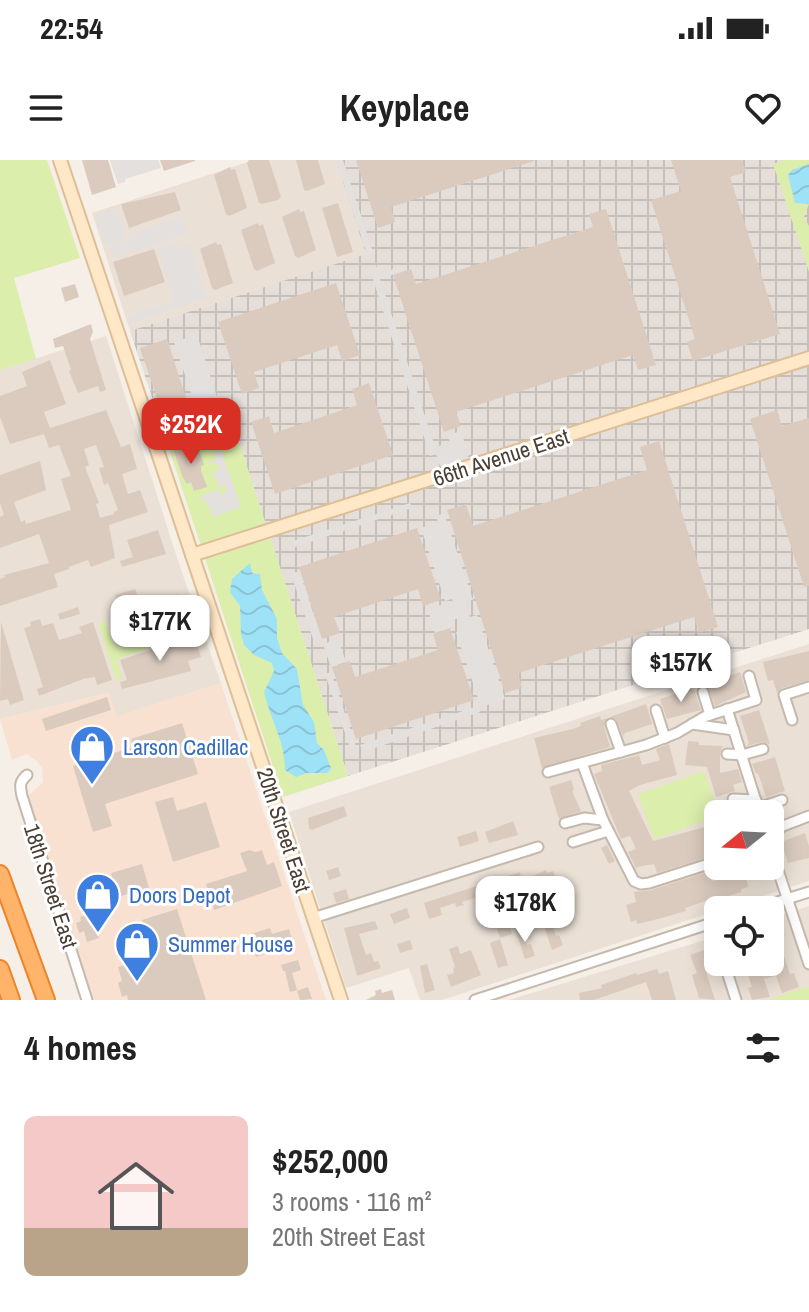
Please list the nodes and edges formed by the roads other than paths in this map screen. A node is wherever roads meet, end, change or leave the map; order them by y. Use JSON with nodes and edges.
{"nodes":[{"id":1,"x":60,"y":160,"type":"edge"},
{"id":2,"x":809,"y":358,"type":"edge"},
{"id":3,"x":192,"y":555,"type":"junction"},
{"id":4,"x":749,"y":676,"type":"dead end"},
{"id":5,"x":809,"y":687,"type":"edge"},
{"id":6,"x":703,"y":692,"type":"dead end"},
{"id":7,"x":727,"y":709,"type":"junction"},
{"id":8,"x":656,"y":710,"type":"dead end"},
{"id":9,"x":710,"y":715,"type":"junction"},
{"id":10,"x":792,"y":720,"type":"dead end"},
{"id":11,"x":611,"y":724,"type":"dead end"},
{"id":12,"x":692,"y":724,"type":"junction"},
{"id":13,"x":734,"y":730,"type":"junction"},
{"id":14,"x":665,"y":738,"type":"junction"},
{"id":15,"x":763,"y":749,"type":"dead end"},
{"id":16,"x":621,"y":752,"type":"junction"},
{"id":17,"x":727,"y":754,"type":"dead end"},
{"id":18,"x":742,"y":755,"type":"junction"},
{"id":19,"x":582,"y":763,"type":"junction"},
{"id":20,"x":548,"y":772,"type":"dead end"},
{"id":21,"x":27,"y":775,"type":"dead end"},
{"id":22,"x":733,"y":799,"type":"dead end"},
{"id":23,"x":736,"y":800,"type":"edge"},
{"id":24,"x":756,"y":800,"type":"edge"},
{"id":25,"x":809,"y":816,"type":"edge"},
{"id":26,"x":603,"y":820,"type":"junction"},
{"id":27,"x":565,"y":823,"type":"dead end"},
{"id":28,"x":784,"y":826,"type":"edge"},
{"id":29,"x":608,"y":831,"type":"junction"},
{"id":30,"x":573,"y":842,"type":"dead end"},
{"id":31,"x":538,"y":847,"type":"dead end"},
{"id":32,"x":704,"y":865,"type":"edge"},
{"id":33,"x":0,"y":874,"type":"edge"},
{"id":34,"x":780,"y":880,"type":"edge"},
{"id":35,"x":809,"y":892,"type":"edge"},
{"id":36,"x":786,"y":899,"type":"junction"},
{"id":37,"x":313,"y":918,"type":"junction"},
{"id":38,"x":704,"y":926,"type":"edge"},
{"id":39,"x":809,"y":964,"type":"edge"},
{"id":40,"x":0,"y":969,"type":"edge"},
{"id":41,"x":728,"y":976,"type":"edge"},
{"id":42,"x":11,"y":1000,"type":"edge"},
{"id":43,"x":46,"y":1000,"type":"edge"},
{"id":44,"x":87,"y":1000,"type":"edge"},
{"id":45,"x":341,"y":1000,"type":"edge"},
{"id":46,"x":475,"y":1000,"type":"edge"},
{"id":47,"x":736,"y":1000,"type":"edge"}],
"edges":[{"from":1,"to":3,"type":"main road","name":"20th Street East"},
{"from":2,"to":3,"type":"main road","name":"66th Avenue East"},
{"from":3,"to":37,"type":"main road","name":"20th Street East"},
{"from":4,"to":7,"type":"street"},
{"from":5,"to":10,"type":"street"},
{"from":6,"to":9,"type":"street"},
{"from":7,"to":9,"type":"street"},
{"from":7,"to":13,"type":"street"},
{"from":8,"to":14,"type":"street"},
{"from":9,"to":12,"type":"street"},
{"from":11,"to":16,"type":"street"},
{"from":12,"to":13,"type":"street"},
{"from":12,"to":14,"type":"street"},
{"from":13,"to":18,"type":"street"},
{"from":14,"to":16,"type":"street"},
{"from":15,"to":18,"type":"street"},
{"from":16,"to":19,"type":"street"},
{"from":17,"to":18,"type":"street"},
{"from":18,"to":24,"type":"street"},
{"from":19,"to":20,"type":"street"},
{"from":19,"to":26,"type":"street"},
{"from":21,"to":44,"type":"street","name":"18th Street East"},
{"from":22,"to":23,"type":"street"},
{"from":25,"to":28,"type":"street"},
{"from":26,"to":27,"type":"street"},
{"from":26,"to":29,"type":"street"},
{"from":29,"to":30,"type":"street"},
{"from":29,"to":32,"type":"street"},
{"from":31,"to":37,"type":"street"},
{"from":33,"to":43,"type":"highway"},
{"from":34,"to":36,"type":"street"},
{"from":35,"to":36,"type":"street"},
{"from":36,"to":39,"type":"street"},
{"from":37,"to":45,"type":"main road","name":"20th Street East"},
{"from":38,"to":46,"type":"street"},
{"from":40,"to":42,"type":"highway"},
{"from":41,"to":47,"type":"street"}]}
